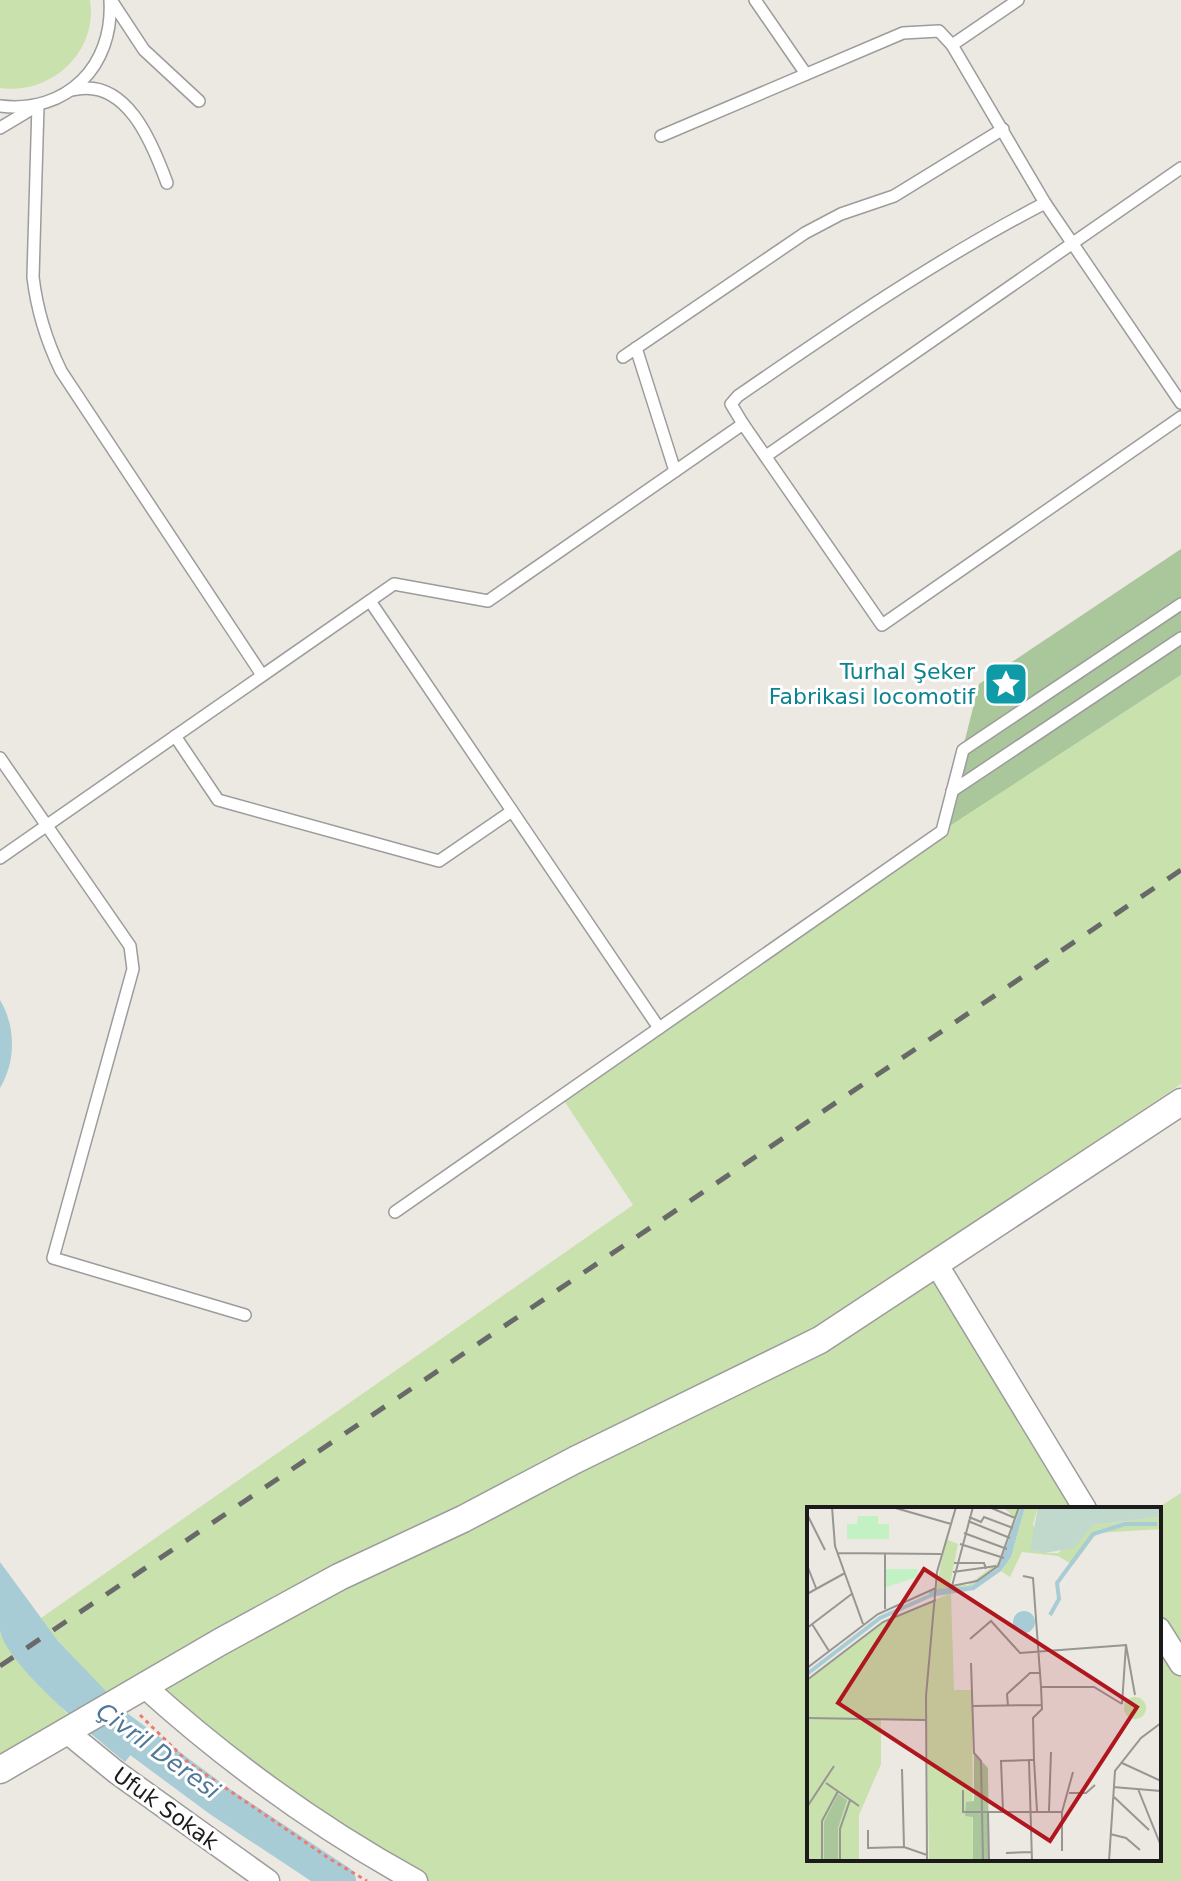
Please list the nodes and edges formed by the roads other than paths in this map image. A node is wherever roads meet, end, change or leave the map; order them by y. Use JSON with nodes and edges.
{"nodes":[{"id":1,"x":111,"y":0,"type":"edge"},
{"id":2,"x":755,"y":0,"type":"edge"},
{"id":3,"x":1018,"y":0,"type":"edge"},
{"id":4,"x":952,"y":45,"type":"junction"},
{"id":5,"x":806,"y":74,"type":"junction"},
{"id":6,"x":70,"y":91,"type":"junction"},
{"id":7,"x":199,"y":101,"type":"dead end"},
{"id":8,"x":38,"y":105,"type":"junction"},
{"id":9,"x":0,"y":106,"type":"edge"},
{"id":10,"x":0,"y":128,"type":"edge"},
{"id":11,"x":1003,"y":129,"type":"junction"},
{"id":12,"x":661,"y":136,"type":"dead end"},
{"id":13,"x":1181,"y":168,"type":"edge"},
{"id":14,"x":167,"y":183,"type":"dead end"},
{"id":15,"x":1045,"y":203,"type":"junction"},
{"id":16,"x":1072,"y":243,"type":"junction"},
{"id":17,"x":636,"y":348,"type":"junction"},
{"id":18,"x":623,"y":357,"type":"dead end"},
{"id":19,"x":1181,"y":403,"type":"edge"},
{"id":20,"x":1181,"y":417,"type":"edge"},
{"id":21,"x":743,"y":424,"type":"junction"},
{"id":22,"x":766,"y":456,"type":"junction"},
{"id":23,"x":675,"y":471,"type":"junction"},
{"id":24,"x":370,"y":601,"type":"junction"},
{"id":25,"x":1181,"y":604,"type":"edge"},
{"id":26,"x":1181,"y":638,"type":"edge"},
{"id":27,"x":262,"y":675,"type":"junction"},
{"id":28,"x":175,"y":736,"type":"junction"},
{"id":29,"x":0,"y":758,"type":"edge"},
{"id":30,"x":952,"y":791,"type":"junction"},
{"id":31,"x":512,"y":811,"type":"junction"},
{"id":32,"x":47,"y":825,"type":"junction"},
{"id":33,"x":0,"y":858,"type":"edge"},
{"id":34,"x":659,"y":1028,"type":"junction"},
{"id":35,"x":1181,"y":1084,"type":"edge"},
{"id":36,"x":1181,"y":1102,"type":"edge"},
{"id":37,"x":395,"y":1212,"type":"dead end"},
{"id":38,"x":937,"y":1265,"type":"junction"},
{"id":39,"x":245,"y":1315,"type":"dead end"},
{"id":40,"x":1084,"y":1507,"type":"edge"},
{"id":41,"x":339,"y":1577,"type":"junction"},
{"id":42,"x":1161,"y":1632,"type":"edge"},
{"id":43,"x":1181,"y":1664,"type":"edge"},
{"id":44,"x":137,"y":1699,"type":"junction"},
{"id":45,"x":73,"y":1729,"type":"junction"},
{"id":46,"x":0,"y":1770,"type":"edge"},
{"id":47,"x":268,"y":1881,"type":"edge"},
{"id":48,"x":416,"y":1881,"type":"edge"}],
"edges":[{"from":1,"to":6,"type":"lane"},
{"from":1,"to":7,"type":"lane"},
{"from":2,"to":5,"type":"lane"},
{"from":3,"to":4,"type":"lane"},
{"from":4,"to":5,"type":"lane"},
{"from":4,"to":11,"type":"lane"},
{"from":5,"to":12,"type":"lane"},
{"from":6,"to":8,"type":"lane"},
{"from":6,"to":14,"type":"lane"},
{"from":8,"to":9,"type":"lane"},
{"from":8,"to":10,"type":"lane"},
{"from":8,"to":27,"type":"lane"},
{"from":11,"to":15,"type":"lane"},
{"from":11,"to":17,"type":"lane"},
{"from":13,"to":16,"type":"lane"},
{"from":15,"to":16,"type":"lane"},
{"from":15,"to":21,"type":"lane"},
{"from":16,"to":19,"type":"lane"},
{"from":16,"to":22,"type":"lane"},
{"from":17,"to":18,"type":"lane"},
{"from":17,"to":23,"type":"lane"},
{"from":20,"to":22,"type":"lane"},
{"from":21,"to":22,"type":"lane"},
{"from":21,"to":23,"type":"lane"},
{"from":23,"to":24,"type":"lane"},
{"from":24,"to":27,"type":"lane"},
{"from":24,"to":31,"type":"lane"},
{"from":25,"to":30,"type":"lane"},
{"from":26,"to":30,"type":"lane"},
{"from":27,"to":28,"type":"lane"},
{"from":28,"to":31,"type":"lane"},
{"from":28,"to":32,"type":"lane"},
{"from":29,"to":32,"type":"lane"},
{"from":30,"to":34,"type":"lane"},
{"from":31,"to":34,"type":"lane"},
{"from":32,"to":33,"type":"lane"},
{"from":32,"to":39,"type":"lane"},
{"from":34,"to":37,"type":"lane"},
{"from":35,"to":41,"type":"street"},
{"from":36,"to":38,"type":"street"},
{"from":38,"to":40,"type":"street"},
{"from":38,"to":41,"type":"street"},
{"from":41,"to":44,"type":"street"},
{"from":42,"to":43,"type":"street"},
{"from":44,"to":45,"type":"street"},
{"from":44,"to":48,"type":"street"},
{"from":45,"to":46,"type":"street"},
{"from":45,"to":47,"type":"street","name":"Ufuk Sokak"}]}
